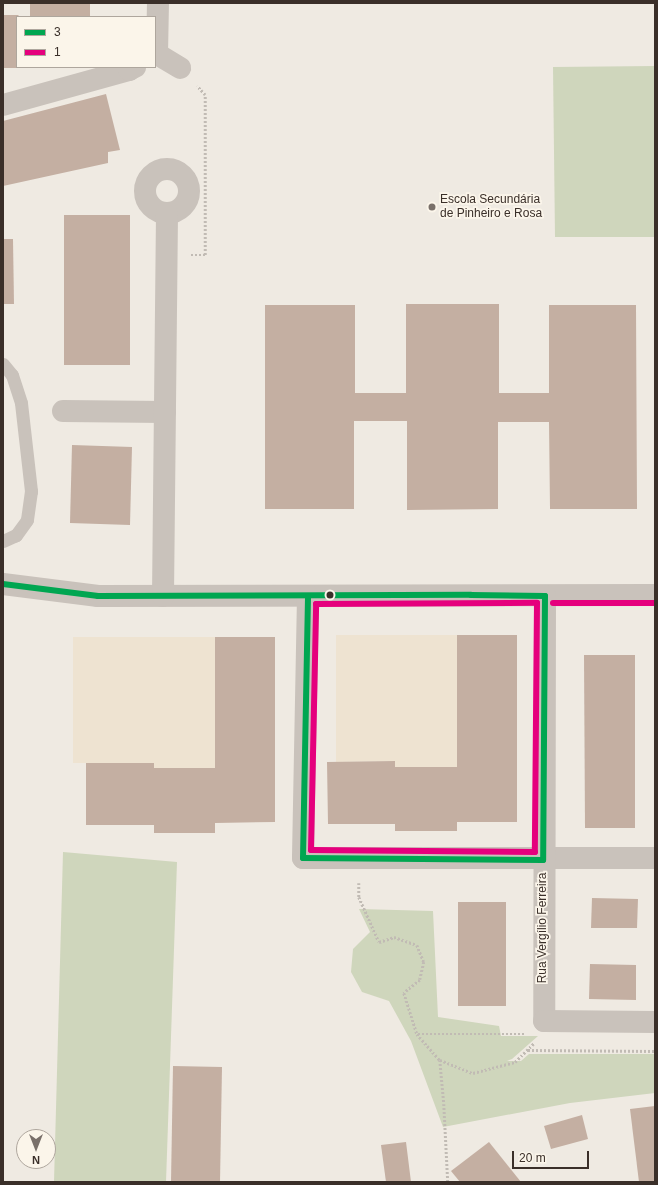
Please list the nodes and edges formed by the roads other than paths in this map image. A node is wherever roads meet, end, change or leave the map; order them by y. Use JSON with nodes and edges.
{"nodes":[{"id":1,"x":158,"y":3,"type":"edge"},
{"id":2,"x":156,"y":55,"type":"edge"},
{"id":3,"x":133,"y":68,"type":"edge"},
{"id":4,"x":180,"y":68,"type":"road end"},
{"id":5,"x":3,"y":105,"type":"edge"},
{"id":6,"x":167,"y":212,"type":"dead end"},
{"id":7,"x":3,"y":364,"type":"edge"},
{"id":8,"x":64,"y":411,"type":"dead end"},
{"id":9,"x":165,"y":412,"type":"junction"},
{"id":10,"x":3,"y":541,"type":"edge"},
{"id":11,"x":3,"y":584,"type":"edge"},
{"id":12,"x":655,"y":595,"type":"edge"},
{"id":13,"x":164,"y":596,"type":"junction"},
{"id":14,"x":308,"y":596,"type":"junction"},
{"id":15,"x":545,"y":596,"type":"junction"},
{"id":16,"x":655,"y":858,"type":"edge"},
{"id":17,"x":543,"y":860,"type":"junction"},
{"id":18,"x":655,"y":1022,"type":"edge"}],
"edges":[{"from":1,"to":2,"type":"street"},
{"from":2,"to":4,"type":"street"},
{"from":3,"to":5,"type":"street"},
{"from":6,"to":9,"type":"street"},
{"from":7,"to":10,"type":"lane"},
{"from":8,"to":9,"type":"street"},
{"from":9,"to":13,"type":"street"},
{"from":11,"to":13,"type":"street"},
{"from":12,"to":15,"type":"street"},
{"from":13,"to":14,"type":"street"},
{"from":14,"to":15,"type":"street"},
{"from":14,"to":17,"type":"street"},
{"from":15,"to":17,"type":"street","name":"Rua Vergílio Ferreira"},
{"from":16,"to":17,"type":"street"},
{"from":17,"to":18,"type":"street","name":"Rua Vergílio Ferreira"}]}
